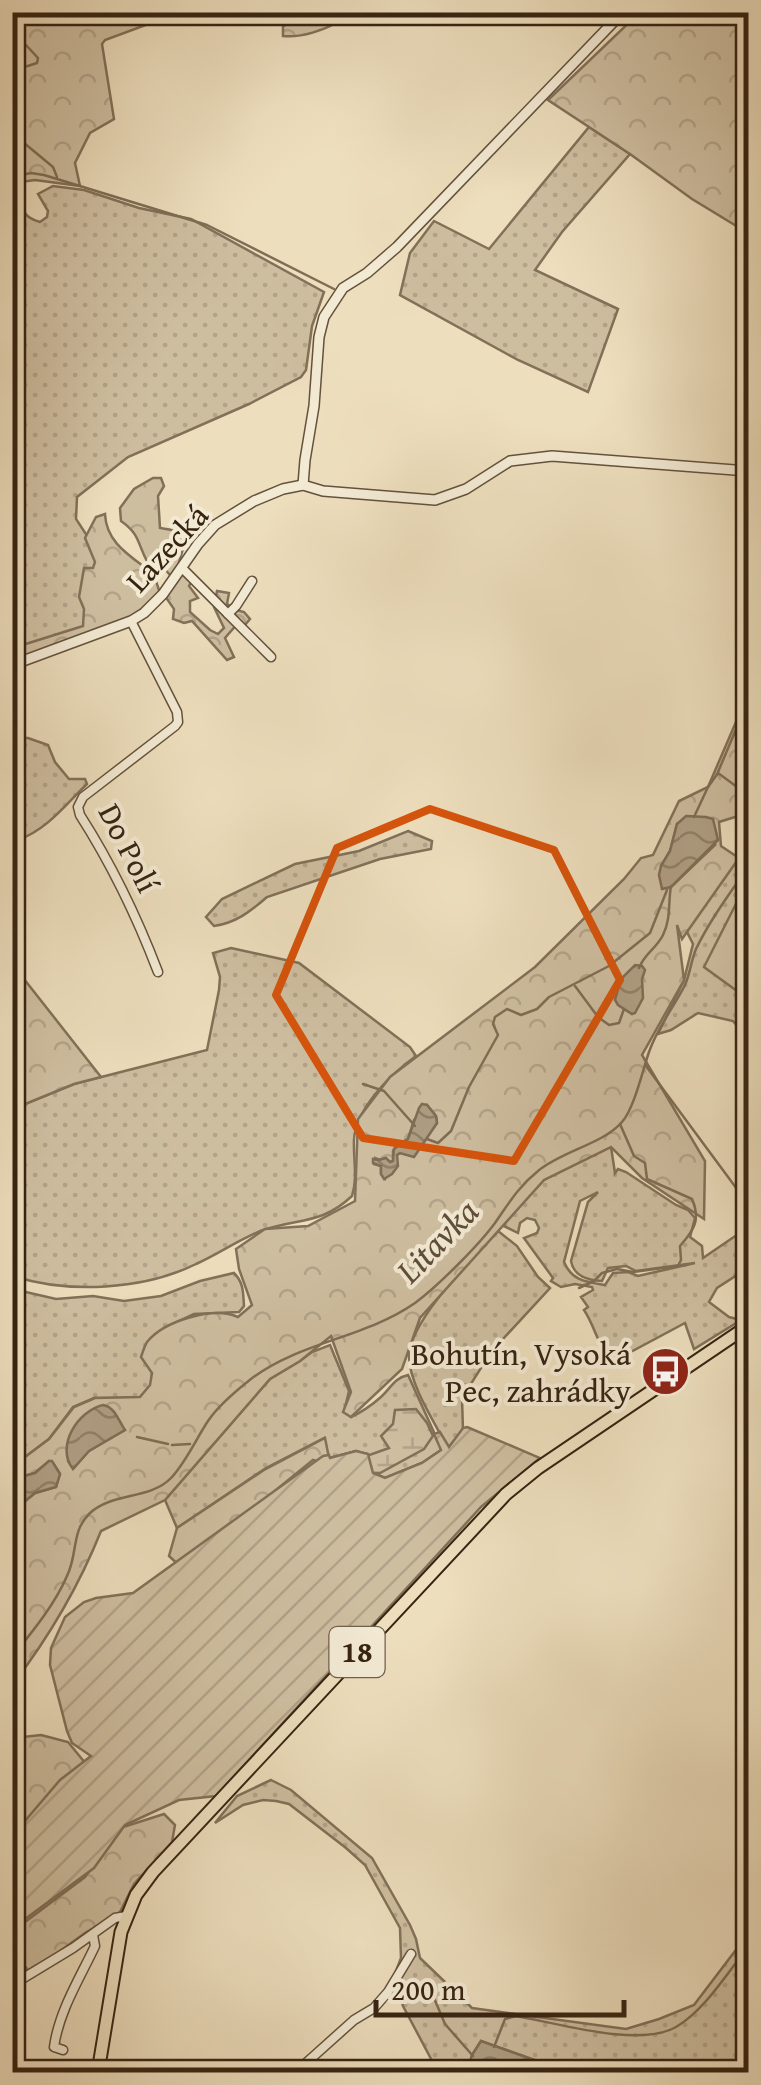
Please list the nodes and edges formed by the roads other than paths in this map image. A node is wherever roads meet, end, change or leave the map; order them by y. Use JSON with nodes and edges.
{"nodes":[{"id":1,"x":623,"y":12,"type":"edge"},
{"id":2,"x":748,"y":471,"type":"edge"},
{"id":3,"x":303,"y":485,"type":"junction"},
{"id":4,"x":182,"y":568,"type":"junction"},
{"id":5,"x":252,"y":581,"type":"dead end"},
{"id":6,"x":228,"y":614,"type":"junction"},
{"id":7,"x":130,"y":621,"type":"junction"},
{"id":8,"x":271,"y":658,"type":"dead end"},
{"id":9,"x":12,"y":665,"type":"edge"},
{"id":10,"x":158,"y":972,"type":"dead end"},
{"id":11,"x":748,"y":1326,"type":"edge"},
{"id":12,"x":126,"y":1916,"type":"junction"},
{"id":13,"x":93,"y":1934,"type":"junction"},
{"id":14,"x":411,"y":1954,"type":"dead end"},
{"id":15,"x":12,"y":1984,"type":"edge"},
{"id":16,"x":63,"y":2050,"type":"dead end"},
{"id":17,"x":98,"y":2072,"type":"edge"},
{"id":18,"x":296,"y":2072,"type":"edge"}],
"edges":[{"from":1,"to":3,"type":"street"},
{"from":2,"to":3,"type":"street"},
{"from":3,"to":4,"type":"street","name":"Lazecká"},
{"from":4,"to":6,"type":"street"},
{"from":4,"to":7,"type":"street","name":"Lazecká"},
{"from":5,"to":6,"type":"street"},
{"from":6,"to":8,"type":"street"},
{"from":7,"to":9,"type":"street","name":"Lazecká"},
{"from":7,"to":10,"type":"street","name":"Do Polí"},
{"from":11,"to":12,"type":"main road","number":"18"},
{"from":12,"to":13,"type":"street"},
{"from":12,"to":17,"type":"main road","number":"18"},
{"from":13,"to":15,"type":"street"},
{"from":13,"to":16,"type":"street"},
{"from":14,"to":18,"type":"street"}]}
